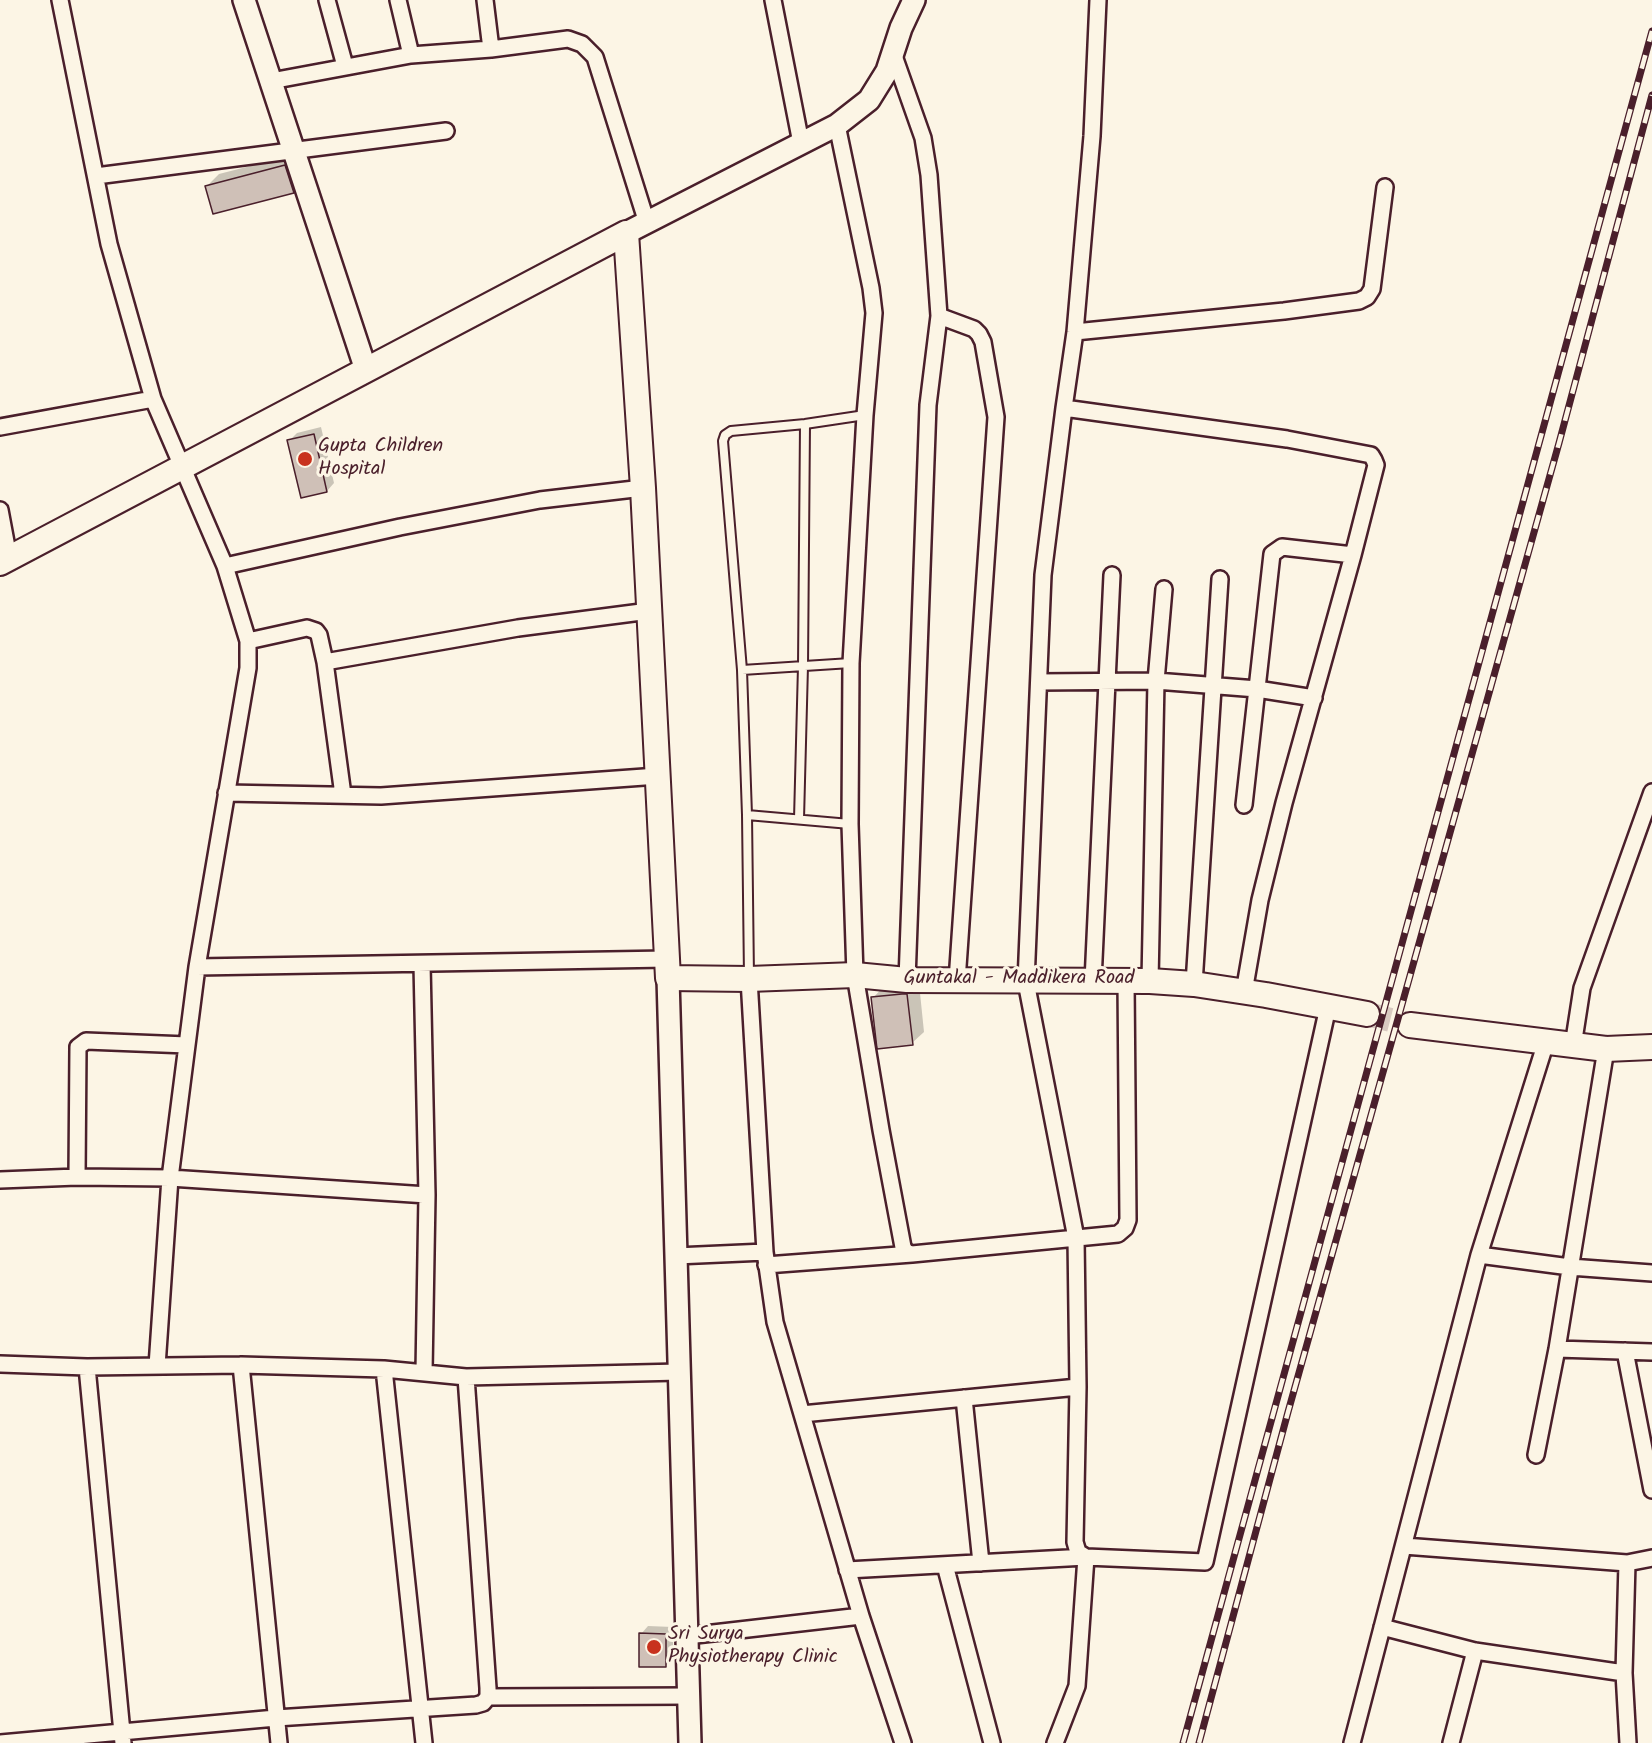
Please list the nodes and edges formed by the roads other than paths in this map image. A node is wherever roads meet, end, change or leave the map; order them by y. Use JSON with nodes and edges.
{"nodes":[{"id":1,"x":60,"y":0,"type":"edge"},
{"id":2,"x":244,"y":0,"type":"edge"},
{"id":3,"x":327,"y":0,"type":"edge"},
{"id":4,"x":398,"y":0,"type":"edge"},
{"id":5,"x":484,"y":0,"type":"edge"},
{"id":6,"x":774,"y":0,"type":"edge"},
{"id":7,"x":914,"y":0,"type":"edge"},
{"id":8,"x":1098,"y":0,"type":"edge"},
{"id":9,"x":491,"y":49,"type":"junction"},
{"id":10,"x":893,"y":53,"type":"junction"},
{"id":11,"x":411,"y":55,"type":"junction"},
{"id":12,"x":345,"y":66,"type":"junction"},
{"id":13,"x":270,"y":81,"type":"junction"},
{"id":14,"x":837,"y":125,"type":"junction"},
{"id":15,"x":446,"y":131,"type":"dead end"},
{"id":16,"x":801,"y":143,"type":"junction"},
{"id":17,"x":293,"y":150,"type":"junction"},
{"id":18,"x":96,"y":176,"type":"junction"},
{"id":19,"x":1385,"y":187,"type":"dead end"},
{"id":20,"x":636,"y":228,"type":"junction"},
{"id":21,"x":939,"y":316,"type":"junction"},
{"id":22,"x":1075,"y":332,"type":"junction"},
{"id":23,"x":366,"y":370,"type":"junction"},
{"id":24,"x":153,"y":399,"type":"junction"},
{"id":25,"x":1064,"y":408,"type":"junction"},
{"id":26,"x":865,"y":415,"type":"junction"},
{"id":27,"x":805,"y":424,"type":"junction"},
{"id":28,"x":0,"y":427,"type":"edge"},
{"id":29,"x":183,"y":467,"type":"junction"},
{"id":30,"x":643,"y":488,"type":"junction"},
{"id":31,"x":0,"y":510,"type":"edge"},
{"id":32,"x":1353,"y":555,"type":"junction"},
{"id":33,"x":5,"y":560,"type":"edge"},
{"id":34,"x":225,"y":566,"type":"junction"},
{"id":35,"x":1112,"y":575,"type":"dead end"},
{"id":36,"x":1220,"y":579,"type":"dead end"},
{"id":37,"x":1164,"y":589,"type":"dead end"},
{"id":38,"x":649,"y":611,"type":"junction"},
{"id":39,"x":248,"y":641,"type":"junction"},
{"id":40,"x":325,"y":662,"type":"junction"},
{"id":41,"x":851,"y":663,"type":"junction"},
{"id":42,"x":803,"y":666,"type":"junction"},
{"id":43,"x":742,"y":670,"type":"junction"},
{"id":44,"x":1107,"y":681,"type":"junction"},
{"id":45,"x":1156,"y":681,"type":"junction"},
{"id":46,"x":1039,"y":682,"type":"junction"},
{"id":47,"x":1214,"y":686,"type":"junction"},
{"id":48,"x":1257,"y":689,"type":"junction"},
{"id":49,"x":1314,"y":698,"type":"junction"},
{"id":50,"x":658,"y":776,"type":"junction"},
{"id":51,"x":1652,"y":792,"type":"edge"},
{"id":52,"x":226,"y":793,"type":"junction"},
{"id":53,"x":343,"y":795,"type":"junction"},
{"id":54,"x":1244,"y":805,"type":"dead end"},
{"id":55,"x":747,"y":815,"type":"junction"},
{"id":56,"x":799,"y":819,"type":"junction"},
{"id":57,"x":850,"y":824,"type":"junction"},
{"id":58,"x":422,"y":964,"type":"junction"},
{"id":59,"x":197,"y":968,"type":"junction"},
{"id":60,"x":668,"y":968,"type":"junction"},
{"id":61,"x":855,"y":975,"type":"junction"},
{"id":62,"x":749,"y":979,"type":"junction"},
{"id":63,"x":907,"y":980,"type":"junction"},
{"id":64,"x":957,"y":981,"type":"junction"},
{"id":65,"x":1093,"y":981,"type":"junction"},
{"id":66,"x":1126,"y":981,"type":"junction"},
{"id":67,"x":1150,"y":981,"type":"junction"},
{"id":68,"x":1026,"y":982,"type":"junction"},
{"id":69,"x":1194,"y":984,"type":"junction"},
{"id":70,"x":1244,"y":992,"type":"junction"},
{"id":71,"x":1328,"y":1007,"type":"junction"},
{"id":72,"x":1367,"y":1014,"type":"tunnel mouth"},
{"id":73,"x":1410,"y":1025,"type":"tunnel mouth"},
{"id":74,"x":1546,"y":1042,"type":"junction"},
{"id":75,"x":187,"y":1045,"type":"junction"},
{"id":76,"x":1574,"y":1046,"type":"junction"},
{"id":77,"x":1652,"y":1047,"type":"edge"},
{"id":78,"x":1605,"y":1049,"type":"junction"},
{"id":79,"x":77,"y":1177,"type":"junction"},
{"id":80,"x":170,"y":1179,"type":"junction"},
{"id":81,"x":0,"y":1180,"type":"edge"},
{"id":82,"x":427,"y":1195,"type":"junction"},
{"id":83,"x":1076,"y":1238,"type":"junction"},
{"id":84,"x":912,"y":1254,"type":"junction"},
{"id":85,"x":1479,"y":1255,"type":"junction"},
{"id":86,"x":676,"y":1256,"type":"junction"},
{"id":87,"x":765,"y":1258,"type":"junction"},
{"id":88,"x":1570,"y":1267,"type":"junction"},
{"id":89,"x":1652,"y":1273,"type":"edge"},
{"id":90,"x":1557,"y":1349,"type":"junction"},
{"id":91,"x":1625,"y":1351,"type":"junction"},
{"id":92,"x":1652,"y":1352,"type":"edge"},
{"id":93,"x":0,"y":1364,"type":"edge"},
{"id":94,"x":241,"y":1365,"type":"junction"},
{"id":95,"x":157,"y":1366,"type":"junction"},
{"id":96,"x":87,"y":1367,"type":"junction"},
{"id":97,"x":384,"y":1369,"type":"junction"},
{"id":98,"x":424,"y":1372,"type":"junction"},
{"id":99,"x":680,"y":1372,"type":"junction"},
{"id":100,"x":466,"y":1377,"type":"junction"},
{"id":101,"x":1078,"y":1387,"type":"junction"},
{"id":102,"x":964,"y":1398,"type":"junction"},
{"id":103,"x":802,"y":1414,"type":"junction"},
{"id":104,"x":1536,"y":1455,"type":"dead end"},
{"id":105,"x":1652,"y":1490,"type":"edge"},
{"id":106,"x":1404,"y":1546,"type":"junction"},
{"id":107,"x":1086,"y":1557,"type":"junction"},
{"id":108,"x":1652,"y":1558,"type":"edge"},
{"id":109,"x":981,"y":1563,"type":"junction"},
{"id":110,"x":1627,"y":1563,"type":"junction"},
{"id":111,"x":945,"y":1565,"type":"junction"},
{"id":112,"x":847,"y":1570,"type":"junction"},
{"id":113,"x":861,"y":1616,"type":"junction"},
{"id":114,"x":1382,"y":1627,"type":"junction"},
{"id":115,"x":687,"y":1636,"type":"junction"},
{"id":116,"x":1475,"y":1650,"type":"junction"},
{"id":117,"x":1623,"y":1673,"type":"junction"},
{"id":118,"x":689,"y":1696,"type":"junction"},
{"id":119,"x":488,"y":1697,"type":"junction"},
{"id":120,"x":420,"y":1709,"type":"junction"},
{"id":121,"x":276,"y":1718,"type":"junction"},
{"id":122,"x":122,"y":1737,"type":"edge"},
{"id":123,"x":0,"y":1743,"type":"edge"},
{"id":124,"x":279,"y":1743,"type":"edge"},
{"id":125,"x":424,"y":1743,"type":"edge"},
{"id":126,"x":690,"y":1743,"type":"edge"},
{"id":127,"x":903,"y":1743,"type":"edge"},
{"id":128,"x":992,"y":1743,"type":"edge"},
{"id":129,"x":1055,"y":1743,"type":"edge"},
{"id":130,"x":1352,"y":1743,"type":"edge"},
{"id":131,"x":1452,"y":1743,"type":"edge"},
{"id":132,"x":1628,"y":1743,"type":"edge"}],
"edges":[{"from":1,"to":18,"type":"street"},
{"from":2,"to":13,"type":"street"},
{"from":3,"to":12,"type":"street"},
{"from":4,"to":11,"type":"street"},
{"from":5,"to":9,"type":"street"},
{"from":6,"to":16,"type":"street"},
{"from":7,"to":10,"type":"street"},
{"from":8,"to":22,"type":"street"},
{"from":9,"to":11,"type":"street"},
{"from":9,"to":20,"type":"street"},
{"from":10,"to":14,"type":"street"},
{"from":10,"to":21,"type":"street"},
{"from":11,"to":12,"type":"street"},
{"from":12,"to":13,"type":"street"},
{"from":13,"to":17,"type":"street"},
{"from":14,"to":16,"type":"street"},
{"from":14,"to":26,"type":"street"},
{"from":15,"to":17,"type":"street"},
{"from":16,"to":20,"type":"street"},
{"from":17,"to":18,"type":"street"},
{"from":17,"to":23,"type":"street"},
{"from":18,"to":24,"type":"street"},
{"from":19,"to":22,"type":"street"},
{"from":20,"to":23,"type":"main road"},
{"from":20,"to":30,"type":"main road"},
{"from":21,"to":63,"type":"street"},
{"from":21,"to":64,"type":"street"},
{"from":22,"to":25,"type":"street"},
{"from":23,"to":29,"type":"main road"},
{"from":24,"to":28,"type":"street"},
{"from":24,"to":29,"type":"street"},
{"from":25,"to":32,"type":"street"},
{"from":25,"to":46,"type":"street"},
{"from":26,"to":27,"type":"lane"},
{"from":26,"to":41,"type":"street"},
{"from":27,"to":42,"type":"lane"},
{"from":27,"to":43,"type":"lane"},
{"from":29,"to":33,"type":"main road"},
{"from":29,"to":34,"type":"street"},
{"from":30,"to":34,"type":"street"},
{"from":30,"to":38,"type":"main road"},
{"from":31,"to":33,"type":"street"},
{"from":32,"to":48,"type":"street"},
{"from":32,"to":49,"type":"street"},
{"from":34,"to":39,"type":"street"},
{"from":35,"to":44,"type":"street"},
{"from":36,"to":47,"type":"street"},
{"from":37,"to":45,"type":"street"},
{"from":38,"to":40,"type":"street"},
{"from":38,"to":50,"type":"main road"},
{"from":39,"to":40,"type":"street"},
{"from":39,"to":52,"type":"street"},
{"from":40,"to":53,"type":"street"},
{"from":41,"to":42,"type":"lane"},
{"from":41,"to":57,"type":"street"},
{"from":42,"to":43,"type":"lane"},
{"from":42,"to":56,"type":"lane"},
{"from":43,"to":55,"type":"lane"},
{"from":44,"to":45,"type":"street"},
{"from":44,"to":46,"type":"street"},
{"from":44,"to":65,"type":"street"},
{"from":45,"to":47,"type":"street"},
{"from":45,"to":67,"type":"street"},
{"from":46,"to":68,"type":"street"},
{"from":47,"to":48,"type":"street"},
{"from":47,"to":69,"type":"street"},
{"from":48,"to":49,"type":"street"},
{"from":48,"to":54,"type":"street"},
{"from":49,"to":70,"type":"street"},
{"from":50,"to":53,"type":"street"},
{"from":50,"to":60,"type":"main road"},
{"from":51,"to":76,"type":"street"},
{"from":52,"to":53,"type":"street"},
{"from":52,"to":59,"type":"street"},
{"from":55,"to":56,"type":"lane"},
{"from":55,"to":62,"type":"lane"},
{"from":56,"to":57,"type":"lane"},
{"from":57,"to":61,"type":"street"},
{"from":58,"to":59,"type":"street"},
{"from":58,"to":60,"type":"street"},
{"from":58,"to":82,"type":"street"},
{"from":59,"to":75,"type":"street"},
{"from":60,"to":62,"type":"main road","name":"Guntakal - Maddikera Road"},
{"from":60,"to":86,"type":"street"},
{"from":61,"to":62,"type":"main road","name":"Guntakal - Maddikera Road"},
{"from":61,"to":63,"type":"main road","name":"Guntakal - Maddikera Road"},
{"from":61,"to":84,"type":"street"},
{"from":62,"to":87,"type":"street"},
{"from":63,"to":64,"type":"main road","name":"Guntakal - Maddikera Road"},
{"from":64,"to":68,"type":"main road","name":"Guntakal - Maddikera Road"},
{"from":65,"to":66,"type":"main road","name":"Guntakal - Maddikera Road"},
{"from":65,"to":68,"type":"main road","name":"Guntakal - Maddikera Road"},
{"from":66,"to":67,"type":"main road","name":"Guntakal - Maddikera Road"},
{"from":66,"to":83,"type":"street"},
{"from":67,"to":69,"type":"main road","name":"Guntakal - Maddikera Road"},
{"from":68,"to":83,"type":"street"},
{"from":69,"to":70,"type":"main road","name":"Guntakal - Maddikera Road"},
{"from":70,"to":71,"type":"main road","name":"Guntakal - Maddikera Road"},
{"from":71,"to":72,"type":"main road","name":"Guntakal - Maddikera Road"},
{"from":71,"to":107,"type":"street"},
{"from":73,"to":74,"type":"main road"},
{"from":74,"to":76,"type":"main road"},
{"from":74,"to":85,"type":"street"},
{"from":75,"to":79,"type":"street"},
{"from":75,"to":80,"type":"street"},
{"from":76,"to":78,"type":"main road"},
{"from":77,"to":78,"type":"main road"},
{"from":78,"to":88,"type":"street"},
{"from":79,"to":80,"type":"street"},
{"from":79,"to":81,"type":"street"},
{"from":80,"to":82,"type":"street"},
{"from":80,"to":95,"type":"street"},
{"from":82,"to":98,"type":"street"},
{"from":83,"to":84,"type":"street"},
{"from":83,"to":101,"type":"street"},
{"from":84,"to":87,"type":"street"},
{"from":85,"to":88,"type":"street"},
{"from":85,"to":106,"type":"street"},
{"from":86,"to":87,"type":"street"},
{"from":86,"to":99,"type":"street"},
{"from":87,"to":103,"type":"street"},
{"from":88,"to":89,"type":"street"},
{"from":88,"to":90,"type":"street"},
{"from":90,"to":91,"type":"street"},
{"from":90,"to":104,"type":"street"},
{"from":91,"to":92,"type":"street"},
{"from":91,"to":105,"type":"street"},
{"from":93,"to":96,"type":"street"},
{"from":94,"to":95,"type":"street"},
{"from":94,"to":97,"type":"street"},
{"from":94,"to":121,"type":"street"},
{"from":95,"to":96,"type":"street"},
{"from":96,"to":122,"type":"street"},
{"from":97,"to":98,"type":"street"},
{"from":97,"to":120,"type":"street"},
{"from":98,"to":100,"type":"street"},
{"from":99,"to":100,"type":"street"},
{"from":99,"to":115,"type":"street"},
{"from":100,"to":119,"type":"street"},
{"from":101,"to":102,"type":"street"},
{"from":101,"to":107,"type":"street"},
{"from":102,"to":103,"type":"street"},
{"from":102,"to":109,"type":"street"},
{"from":103,"to":112,"type":"street"},
{"from":106,"to":110,"type":"street"},
{"from":106,"to":114,"type":"street"},
{"from":107,"to":109,"type":"street"},
{"from":107,"to":129,"type":"street"},
{"from":108,"to":110,"type":"street"},
{"from":109,"to":111,"type":"street"},
{"from":110,"to":117,"type":"street"},
{"from":111,"to":112,"type":"street"},
{"from":111,"to":128,"type":"street"},
{"from":112,"to":113,"type":"street"},
{"from":113,"to":115,"type":"street"},
{"from":113,"to":127,"type":"street"},
{"from":114,"to":116,"type":"street"},
{"from":114,"to":130,"type":"street"},
{"from":115,"to":118,"type":"street"},
{"from":116,"to":117,"type":"street"},
{"from":116,"to":131,"type":"street"},
{"from":117,"to":132,"type":"street"},
{"from":118,"to":119,"type":"street"},
{"from":118,"to":126,"type":"street"},
{"from":119,"to":120,"type":"street"},
{"from":120,"to":121,"type":"street"},
{"from":120,"to":125,"type":"street"},
{"from":121,"to":122,"type":"street"},
{"from":121,"to":124,"type":"street"},
{"from":122,"to":123,"type":"street"}]}
